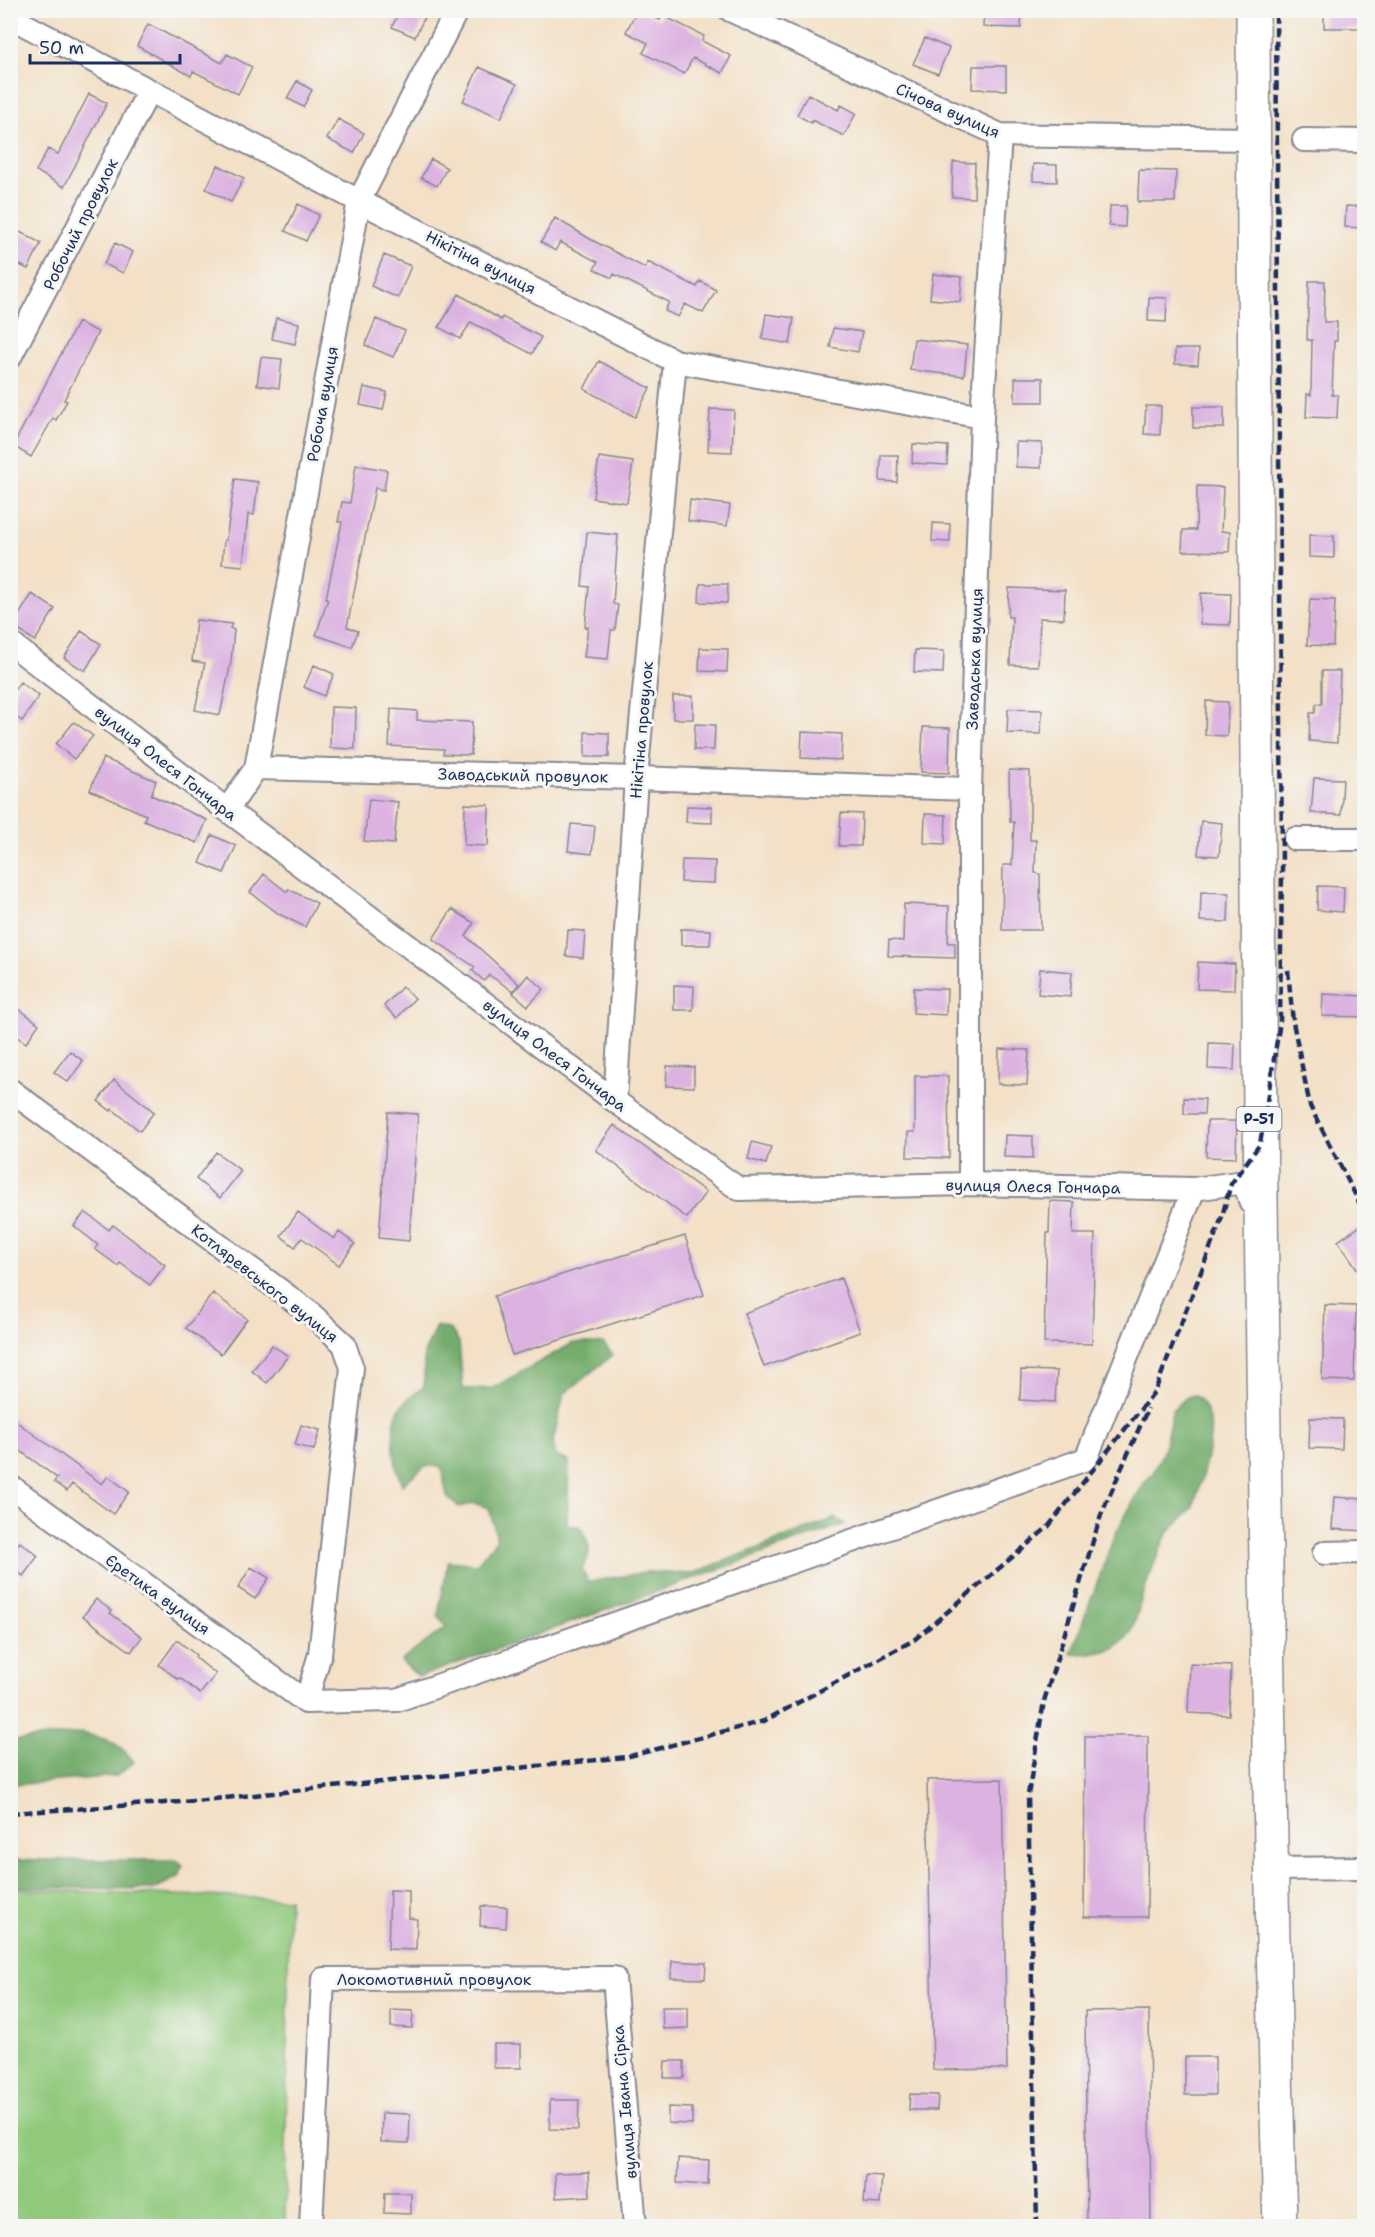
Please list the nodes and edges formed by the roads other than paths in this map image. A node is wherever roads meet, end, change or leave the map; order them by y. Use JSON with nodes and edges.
{"nodes":[{"id":1,"x":457,"y":10,"type":"edge"},
{"id":2,"x":730,"y":10,"type":"edge"},
{"id":3,"x":1253,"y":10,"type":"edge"},
{"id":4,"x":10,"y":17,"type":"edge"},
{"id":5,"x":149,"y":91,"type":"junction"},
{"id":6,"x":1000,"y":135,"type":"junction"},
{"id":7,"x":1254,"y":139,"type":"junction"},
{"id":8,"x":1304,"y":140,"type":"dead end"},
{"id":9,"x":1365,"y":141,"type":"edge"},
{"id":10,"x":359,"y":201,"type":"junction"},
{"id":11,"x":10,"y":357,"type":"edge"},
{"id":12,"x":675,"y":361,"type":"junction"},
{"id":13,"x":982,"y":417,"type":"junction"},
{"id":14,"x":10,"y":643,"type":"edge"},
{"id":15,"x":256,"y":768,"type":"junction"},
{"id":16,"x":636,"y":778,"type":"junction"},
{"id":17,"x":970,"y":789,"type":"junction"},
{"id":18,"x":227,"y":810,"type":"junction"},
{"id":19,"x":1295,"y":839,"type":"dead end"},
{"id":20,"x":1365,"y":839,"type":"edge"},
{"id":21,"x":10,"y":1090,"type":"edge"},
{"id":22,"x":615,"y":1101,"type":"junction"},
{"id":23,"x":970,"y":1184,"type":"junction"},
{"id":24,"x":1194,"y":1189,"type":"junction"},
{"id":25,"x":1251,"y":1203,"type":"dead end"},
{"id":26,"x":10,"y":1485,"type":"edge"},
{"id":27,"x":1365,"y":1552,"type":"edge"},
{"id":28,"x":1324,"y":1553,"type":"dead end"},
{"id":29,"x":306,"y":1702,"type":"junction"},
{"id":30,"x":1365,"y":1868,"type":"edge"},
{"id":31,"x":1270,"y":1869,"type":"junction"},
{"id":32,"x":614,"y":1978,"type":"joint"},
{"id":33,"x":311,"y":2226,"type":"edge"},
{"id":34,"x":635,"y":2226,"type":"edge"},
{"id":35,"x":1280,"y":2226,"type":"edge"}],
"edges":[{"from":1,"to":10,"type":"street","name":"Робоча вулиця"},
{"from":2,"to":6,"type":"street","name":"Січова вулиця"},
{"from":3,"to":7,"type":"main road","number":"Р-51"},
{"from":4,"to":5,"type":"street","name":"Нікітіна вулиця"},
{"from":5,"to":10,"type":"street","name":"Нікітіна вулиця"},
{"from":5,"to":11,"type":"street","name":"Робочий провулок"},
{"from":6,"to":7,"type":"street","name":"Січова вулиця"},
{"from":6,"to":13,"type":"street","name":"Заводська вулиця"},
{"from":7,"to":31,"type":"main road","number":"Р-51"},
{"from":8,"to":9,"type":"street"},
{"from":10,"to":12,"type":"street","name":"Нікітіна вулиця"},
{"from":10,"to":15,"type":"street","name":"Робоча вулиця"},
{"from":12,"to":13,"type":"street","name":"Нікітіна вулиця"},
{"from":12,"to":16,"type":"street","name":"Нікітіна провулок"},
{"from":13,"to":17,"type":"street","name":"Заводська вулиця"},
{"from":14,"to":18,"type":"street","name":"вулиця Олеся Гончара"},
{"from":15,"to":16,"type":"street","name":"Заводський провулок"},
{"from":15,"to":18,"type":"street","name":"Робоча вулиця"},
{"from":16,"to":17,"type":"street","name":"Заводський провулок"},
{"from":16,"to":22,"type":"street","name":"Нікітіна провулок"},
{"from":17,"to":23,"type":"street","name":"Заводська вулиця"},
{"from":18,"to":22,"type":"street","name":"вулиця Олеся Гончара"},
{"from":19,"to":20,"type":"street"},
{"from":21,"to":29,"type":"street","name":"Котляревського вулиця"},
{"from":22,"to":23,"type":"street","name":"вулиця Олеся Гончара"},
{"from":23,"to":24,"type":"street","name":"вулиця Олеся Гончара"},
{"from":24,"to":25,"type":"street","name":"вулиця Олеся Гончара"},
{"from":24,"to":29,"type":"street"},
{"from":26,"to":29,"type":"street","name":"Єретика вулиця"},
{"from":27,"to":28,"type":"street"},
{"from":30,"to":31,"type":"street"},
{"from":31,"to":35,"type":"main road","number":"Р-51"},
{"from":32,"to":33,"type":"street","name":"Локомотивний провулок"},
{"from":32,"to":34,"type":"street","name":"вулиця Івана Сірка"}]}
